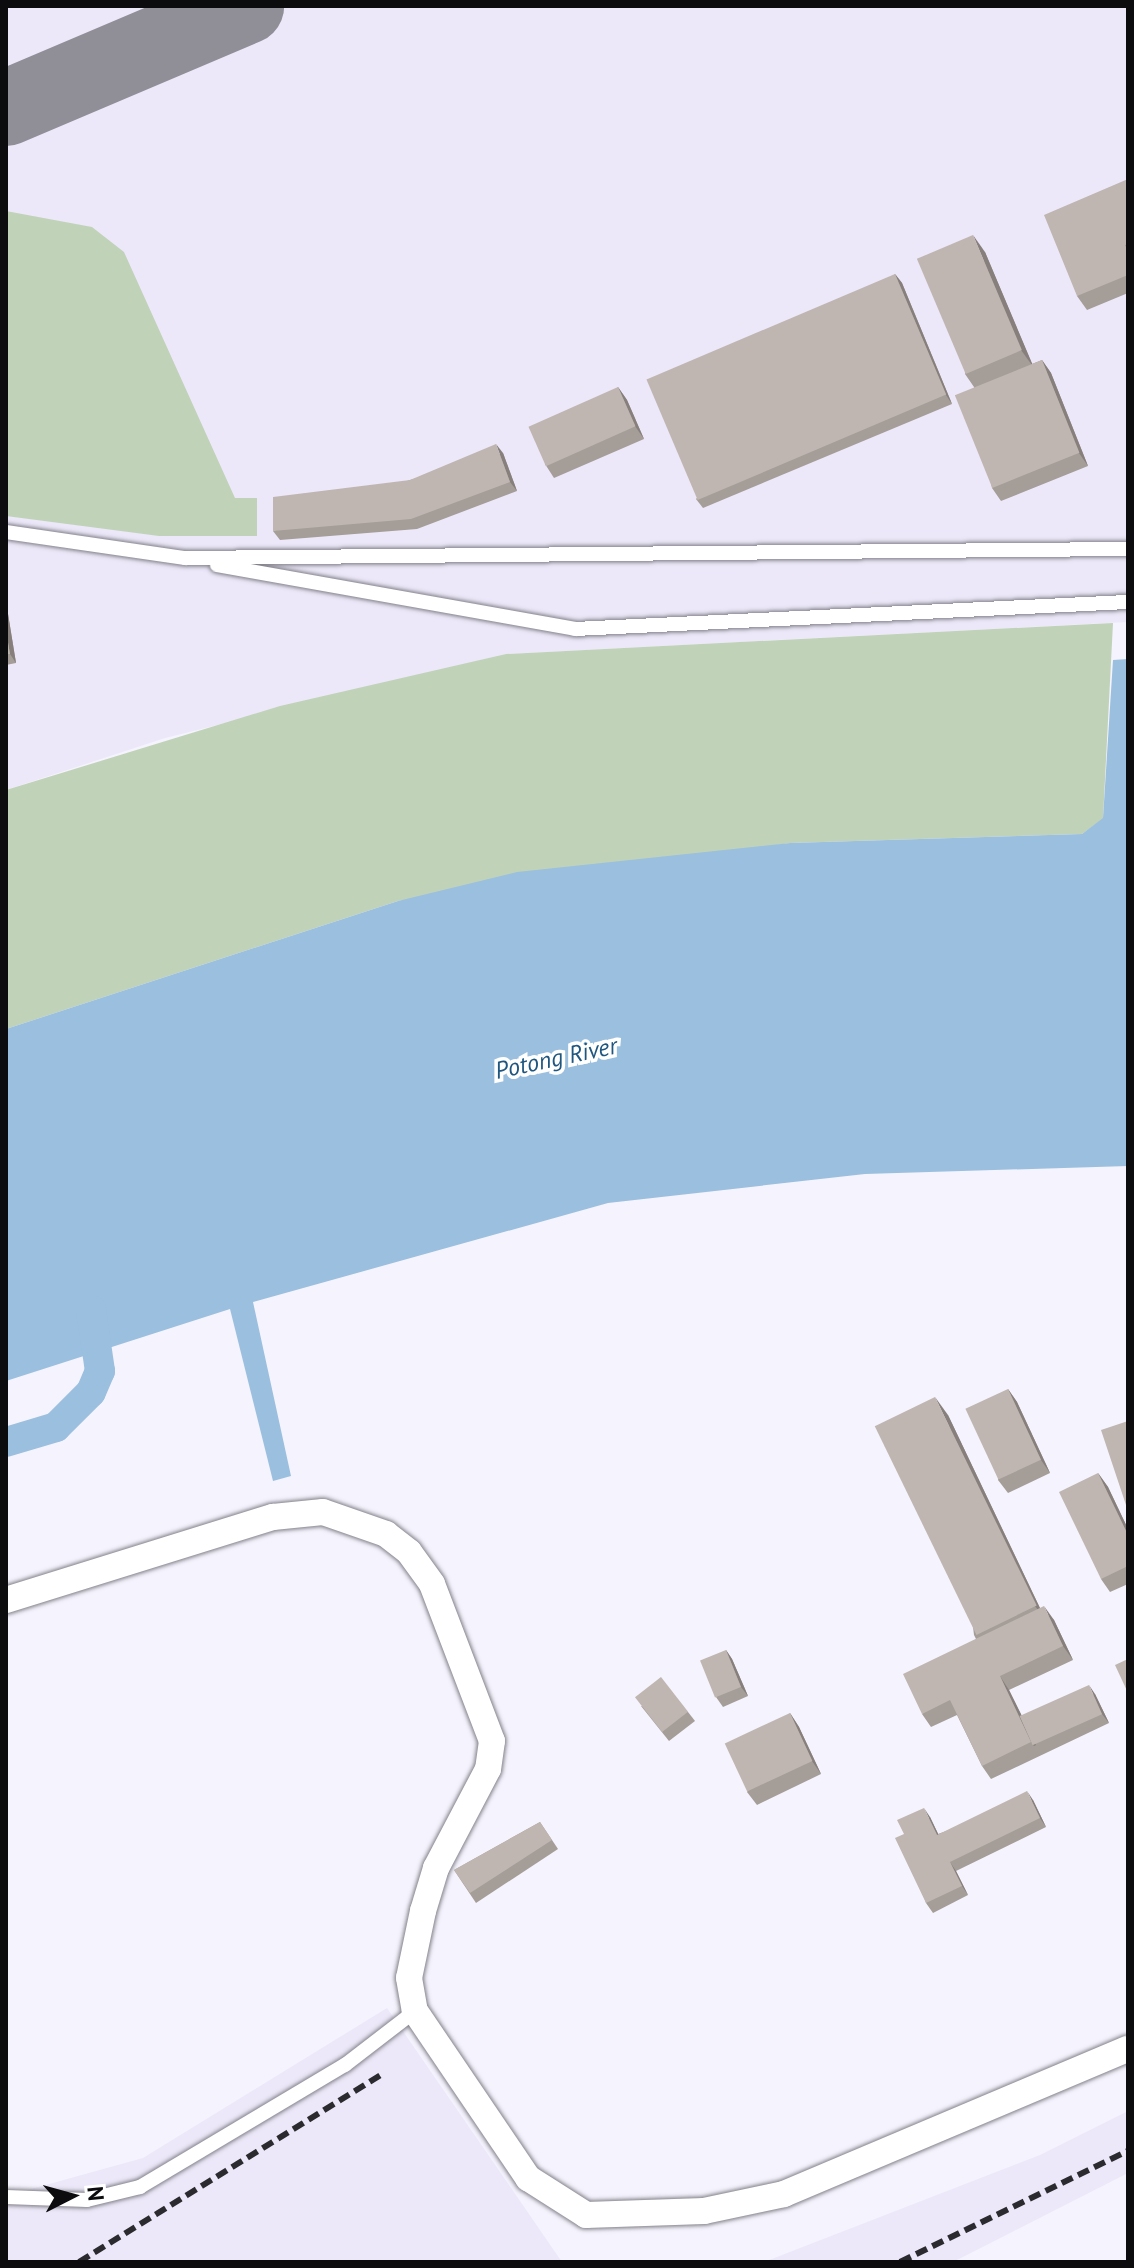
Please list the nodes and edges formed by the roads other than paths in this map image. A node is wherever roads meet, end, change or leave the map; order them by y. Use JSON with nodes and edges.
{"nodes":[{"id":1,"x":6,"y":532,"type":"edge"},
{"id":2,"x":1128,"y":549,"type":"edge"},
{"id":3,"x":185,"y":558,"type":"junction"},
{"id":4,"x":1128,"y":602,"type":"edge"},
{"id":5,"x":6,"y":1600,"type":"edge"},
{"id":6,"x":415,"y":2011,"type":"junction"},
{"id":7,"x":1128,"y":2049,"type":"edge"},
{"id":8,"x":6,"y":2197,"type":"edge"}],
"edges":[{"from":1,"to":3,"type":"lane"},
{"from":2,"to":3,"type":"lane"},
{"from":3,"to":4,"type":"lane"},
{"from":5,"to":6,"type":"street"},
{"from":6,"to":7,"type":"street"},
{"from":6,"to":8,"type":"lane"}]}
